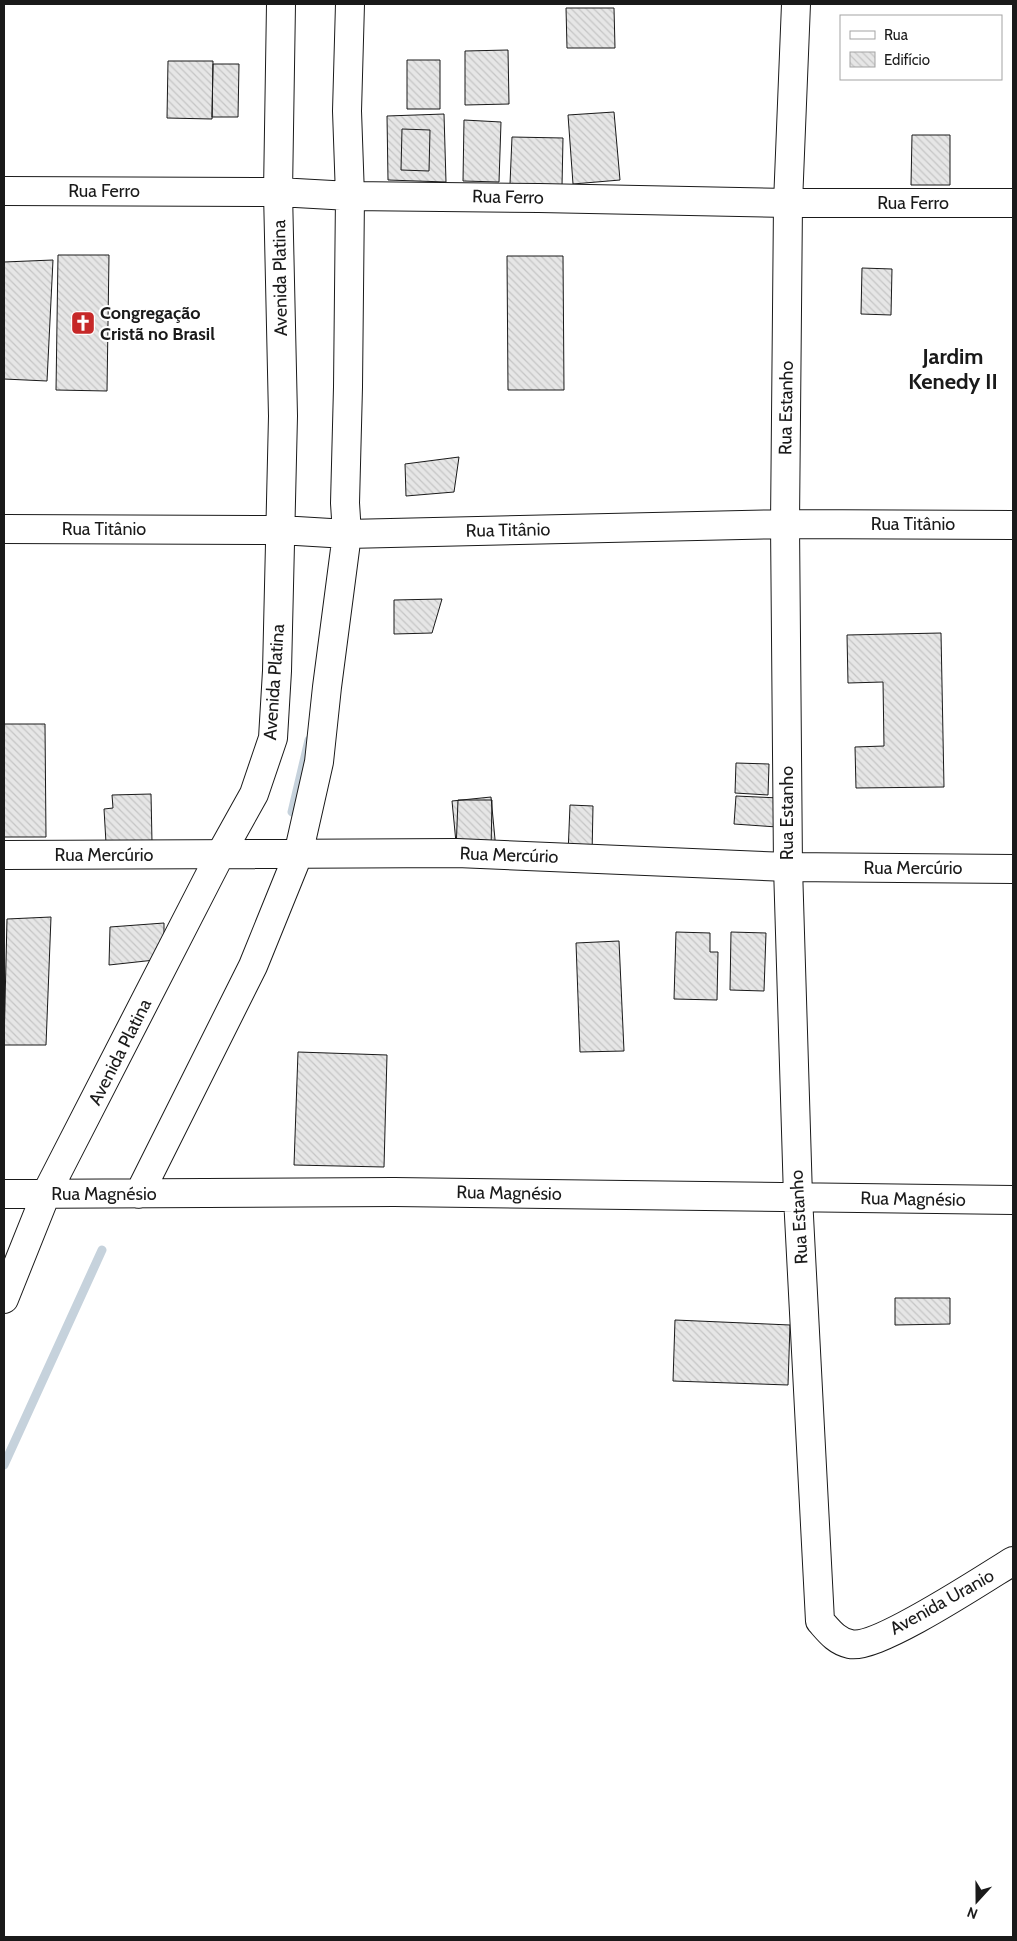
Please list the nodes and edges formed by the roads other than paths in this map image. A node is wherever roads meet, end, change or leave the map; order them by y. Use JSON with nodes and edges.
{"nodes":[{"id":1,"x":281,"y":4,"type":"edge"},
{"id":2,"x":350,"y":4,"type":"edge"},
{"id":3,"x":796,"y":4,"type":"edge"},
{"id":4,"x":4,"y":191,"type":"edge"},
{"id":5,"x":278,"y":192,"type":"junction"},
{"id":6,"x":350,"y":196,"type":"junction"},
{"id":7,"x":788,"y":203,"type":"junction"},
{"id":8,"x":1013,"y":203,"type":"edge"},
{"id":9,"x":785,"y":524,"type":"junction"},
{"id":10,"x":1013,"y":525,"type":"edge"},
{"id":11,"x":4,"y":529,"type":"edge"},
{"id":12,"x":280,"y":530,"type":"junction"},
{"id":13,"x":347,"y":534,"type":"junction"},
{"id":14,"x":4,"y":855,"type":"edge"},
{"id":15,"x":220,"y":855,"type":"junction"},
{"id":16,"x":298,"y":855,"type":"junction"},
{"id":17,"x":788,"y":867,"type":"junction"},
{"id":18,"x":1013,"y":869,"type":"edge"},
{"id":19,"x":4,"y":1194,"type":"edge"},
{"id":20,"x":46,"y":1194,"type":"junction"},
{"id":21,"x":139,"y":1194,"type":"junction"},
{"id":22,"x":798,"y":1197,"type":"junction"},
{"id":23,"x":1013,"y":1200,"type":"edge"},
{"id":24,"x":4,"y":1299,"type":"edge"},
{"id":25,"x":1013,"y":1561,"type":"edge"},
{"id":26,"x":820,"y":1621,"type":"joint"}],
"edges":[{"from":1,"to":5,"type":"street","name":"Avenida Platina"},
{"from":2,"to":6,"type":"street"},
{"from":3,"to":7,"type":"street","name":"Rua Estanho"},
{"from":4,"to":5,"type":"street","name":"Rua Ferro"},
{"from":5,"to":6,"type":"street","name":"Rua Ferro"},
{"from":5,"to":12,"type":"street","name":"Avenida Platina"},
{"from":6,"to":7,"type":"street","name":"Rua Ferro"},
{"from":6,"to":13,"type":"street"},
{"from":7,"to":8,"type":"street","name":"Rua Ferro"},
{"from":7,"to":9,"type":"street","name":"Rua Estanho"},
{"from":9,"to":10,"type":"street","name":"Rua Titânio"},
{"from":9,"to":13,"type":"street","name":"Rua Titânio"},
{"from":9,"to":17,"type":"street","name":"Rua Estanho"},
{"from":11,"to":12,"type":"street","name":"Rua Titânio"},
{"from":12,"to":13,"type":"street","name":"Rua Titânio"},
{"from":12,"to":15,"type":"street","name":"Avenida Platina"},
{"from":13,"to":16,"type":"street"},
{"from":14,"to":15,"type":"street","name":"Rua Mercúrio"},
{"from":15,"to":16,"type":"street","name":"Rua Mercúrio"},
{"from":15,"to":20,"type":"street","name":"Avenida Platina"},
{"from":16,"to":17,"type":"street","name":"Rua Mercúrio"},
{"from":16,"to":21,"type":"street"},
{"from":17,"to":18,"type":"street","name":"Rua Mercúrio"},
{"from":17,"to":22,"type":"street","name":"Rua Estanho"},
{"from":19,"to":20,"type":"street","name":"Rua Magnésio"},
{"from":20,"to":21,"type":"street","name":"Rua Magnésio"},
{"from":20,"to":24,"type":"street","name":"Avenida Platina"},
{"from":21,"to":22,"type":"street","name":"Rua Magnésio"},
{"from":22,"to":23,"type":"street","name":"Rua Magnésio"},
{"from":22,"to":26,"type":"street","name":"Rua Estanho"},
{"from":25,"to":26,"type":"street","name":"Avenida Uranio"}]}
